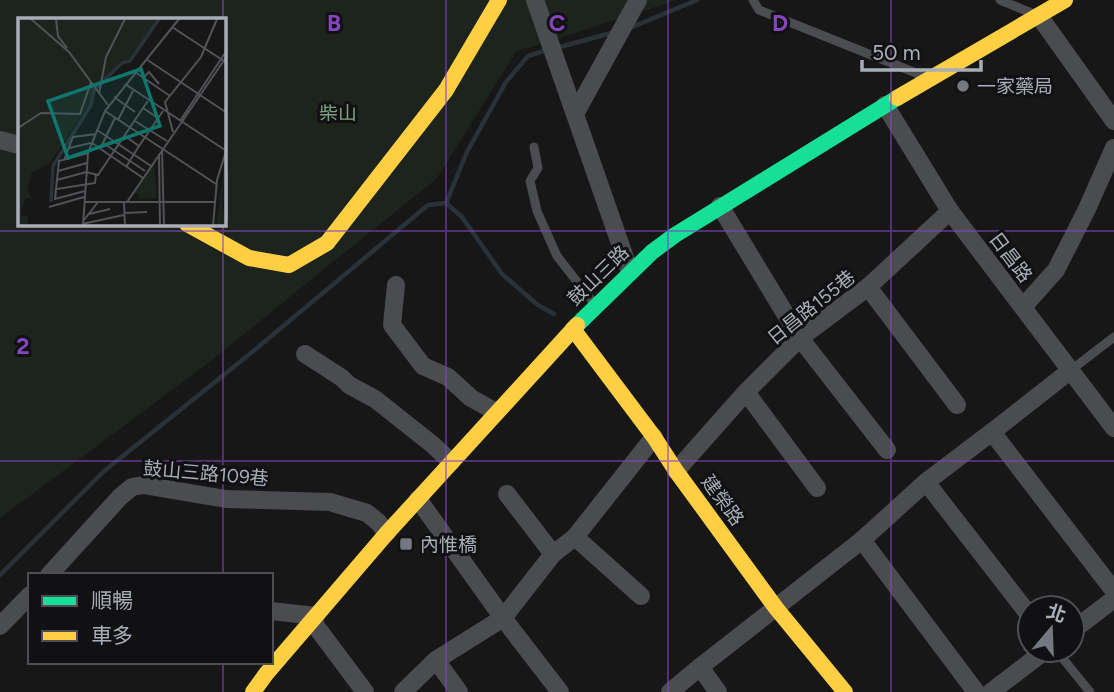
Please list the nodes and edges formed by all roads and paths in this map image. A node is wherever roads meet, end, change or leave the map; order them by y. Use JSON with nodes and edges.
{"nodes":[{"id":1,"x":499,"y":0,"type":"edge"},
{"id":2,"x":535,"y":0,"type":"edge"},
{"id":3,"x":638,"y":0,"type":"edge"},
{"id":4,"x":753,"y":0,"type":"edge"},
{"id":5,"x":1000,"y":0,"type":"edge"},
{"id":6,"x":1065,"y":0,"type":"edge"},
{"id":7,"x":1040,"y":16,"type":"junction"},
{"id":8,"x":931,"y":79,"type":"junction"},
{"id":9,"x":885,"y":106,"type":"junction"},
{"id":10,"x":1111,"y":111,"type":"edge"},
{"id":11,"x":575,"y":114,"type":"junction"},
{"id":12,"x":0,"y":140,"type":"edge"},
{"id":13,"x":18,"y":145,"type":"edge"},
{"id":14,"x":534,"y":147,"type":"dead end"},
{"id":15,"x":1114,"y":148,"type":"edge"},
{"id":16,"x":720,"y":206,"type":"junction"},
{"id":17,"x":950,"y":211,"type":"junction"},
{"id":18,"x":191,"y":226,"type":"edge"},
{"id":19,"x":631,"y":271,"type":"junction"},
{"id":20,"x":396,"y":285,"type":"dead end"},
{"id":21,"x":868,"y":287,"type":"junction"},
{"id":22,"x":596,"y":306,"type":"junction"},
{"id":23,"x":1023,"y":307,"type":"junction"},
{"id":24,"x":573,"y":328,"type":"junction"},
{"id":25,"x":800,"y":338,"type":"junction"},
{"id":26,"x":1114,"y":338,"type":"edge"},
{"id":27,"x":305,"y":354,"type":"dead end"},
{"id":28,"x":1071,"y":370,"type":"junction"},
{"id":29,"x":746,"y":392,"type":"junction"},
{"id":30,"x":957,"y":405,"type":"dead end"},
{"id":31,"x":496,"y":412,"type":"junction"},
{"id":32,"x":1114,"y":428,"type":"edge"},
{"id":33,"x":992,"y":432,"type":"junction"},
{"id":34,"x":654,"y":437,"type":"junction"},
{"id":35,"x":887,"y":450,"type":"dead end"},
{"id":36,"x":451,"y":462,"type":"junction"},
{"id":37,"x":676,"y":471,"type":"junction"},
{"id":38,"x":926,"y":482,"type":"junction"},
{"id":39,"x":817,"y":488,"type":"dead end"},
{"id":40,"x":507,"y":494,"type":"dead end"},
{"id":41,"x":418,"y":499,"type":"junction"},
{"id":42,"x":387,"y":533,"type":"junction"},
{"id":43,"x":575,"y":537,"type":"junction"},
{"id":44,"x":862,"y":540,"type":"junction"},
{"id":45,"x":553,"y":554,"type":"junction"},
{"id":46,"x":51,"y":573,"type":"edge"},
{"id":47,"x":1114,"y":591,"type":"edge"},
{"id":48,"x":641,"y":596,"type":"dead end"},
{"id":49,"x":28,"y":598,"type":"edge"},
{"id":50,"x":1016,"y":598,"type":"edge"},
{"id":51,"x":1114,"y":599,"type":"edge"},
{"id":52,"x":776,"y":608,"type":"junction"},
{"id":53,"x":273,"y":611,"type":"edge"},
{"id":54,"x":314,"y":618,"type":"junction"},
{"id":55,"x":503,"y":618,"type":"junction"},
{"id":56,"x":1086,"y":620,"type":"edge"},
{"id":57,"x":0,"y":626,"type":"edge"},
{"id":58,"x":436,"y":660,"type":"junction"},
{"id":59,"x":1027,"y":664,"type":"edge"},
{"id":60,"x":1067,"y":664,"type":"edge"},
{"id":61,"x":700,"y":667,"type":"junction"},
{"id":62,"x":253,"y":692,"type":"edge"},
{"id":63,"x":365,"y":692,"type":"edge"},
{"id":64,"x":403,"y":692,"type":"edge"},
{"id":65,"x":459,"y":692,"type":"edge"},
{"id":66,"x":560,"y":692,"type":"edge"},
{"id":67,"x":670,"y":692,"type":"edge"},
{"id":68,"x":718,"y":692,"type":"edge"},
{"id":69,"x":845,"y":692,"type":"edge"},
{"id":70,"x":976,"y":692,"type":"edge"},
{"id":71,"x":990,"y":692,"type":"edge"},
{"id":72,"x":1090,"y":692,"type":"edge"}],
"edges":[{"from":1,"to":18,"type":"street"},
{"from":2,"to":11,"type":"street"},
{"from":3,"to":11,"type":"street"},
{"from":4,"to":8,"type":"lane"},
{"from":5,"to":7,"type":"lane"},
{"from":6,"to":7,"type":"street","name":"鼓山三路"},
{"from":7,"to":8,"type":"street","name":"鼓山三路"},
{"from":7,"to":10,"type":"street"},
{"from":8,"to":9,"type":"street","name":"鼓山三路"},
{"from":9,"to":16,"type":"street","name":"鼓山三路"},
{"from":9,"to":17,"type":"street","name":"日昌路"},
{"from":11,"to":19,"type":"street"},
{"from":12,"to":13,"type":"street"},
{"from":14,"to":22,"type":"lane"},
{"from":15,"to":23,"type":"street"},
{"from":16,"to":19,"type":"street","name":"鼓山三路"},
{"from":16,"to":25,"type":"street"},
{"from":17,"to":21,"type":"street","name":"日昌路155巷"},
{"from":17,"to":23,"type":"street","name":"日昌路"},
{"from":19,"to":22,"type":"street","name":"鼓山三路"},
{"from":20,"to":31,"type":"street"},
{"from":21,"to":25,"type":"street","name":"日昌路155巷"},
{"from":21,"to":30,"type":"street"},
{"from":22,"to":24,"type":"street","name":"鼓山三路"},
{"from":23,"to":28,"type":"street","name":"日昌路"},
{"from":24,"to":31,"type":"street","name":"鼓山三路"},
{"from":24,"to":34,"type":"street","name":"建榮路"},
{"from":25,"to":29,"type":"street","name":"日昌路155巷"},
{"from":25,"to":35,"type":"street"},
{"from":26,"to":28,"type":"lane"},
{"from":27,"to":36,"type":"street"},
{"from":28,"to":32,"type":"street","name":"日昌路"},
{"from":28,"to":33,"type":"street"},
{"from":29,"to":37,"type":"street","name":"日昌路155巷"},
{"from":29,"to":39,"type":"street"},
{"from":31,"to":36,"type":"street","name":"鼓山三路"},
{"from":33,"to":38,"type":"street"},
{"from":33,"to":47,"type":"street"},
{"from":34,"to":37,"type":"street","name":"建榮路"},
{"from":34,"to":43,"type":"street"},
{"from":36,"to":41,"type":"street","name":"鼓山三路"},
{"from":37,"to":52,"type":"street","name":"建榮路"},
{"from":38,"to":44,"type":"street"},
{"from":38,"to":50,"type":"street"},
{"from":40,"to":45,"type":"street"},
{"from":41,"to":42,"type":"street","name":"鼓山三路"},
{"from":41,"to":55,"type":"street"},
{"from":42,"to":46,"type":"street","name":"鼓山三路109巷"},
{"from":42,"to":54,"type":"street","name":"鼓山三路"},
{"from":43,"to":45,"type":"street"},
{"from":43,"to":48,"type":"street"},
{"from":44,"to":52,"type":"street"},
{"from":44,"to":70,"type":"street"},
{"from":45,"to":55,"type":"street"},
{"from":49,"to":57,"type":"street"},
{"from":51,"to":56,"type":"street"},
{"from":52,"to":61,"type":"street"},
{"from":52,"to":69,"type":"street","name":"建榮路"},
{"from":53,"to":54,"type":"street"},
{"from":54,"to":62,"type":"street","name":"鼓山三路"},
{"from":54,"to":63,"type":"street"},
{"from":55,"to":58,"type":"street"},
{"from":55,"to":66,"type":"street"},
{"from":58,"to":64,"type":"street"},
{"from":58,"to":65,"type":"street"},
{"from":59,"to":71,"type":"street"},
{"from":60,"to":72,"type":"lane"},
{"from":61,"to":67,"type":"street"},
{"from":61,"to":68,"type":"street"}]}
